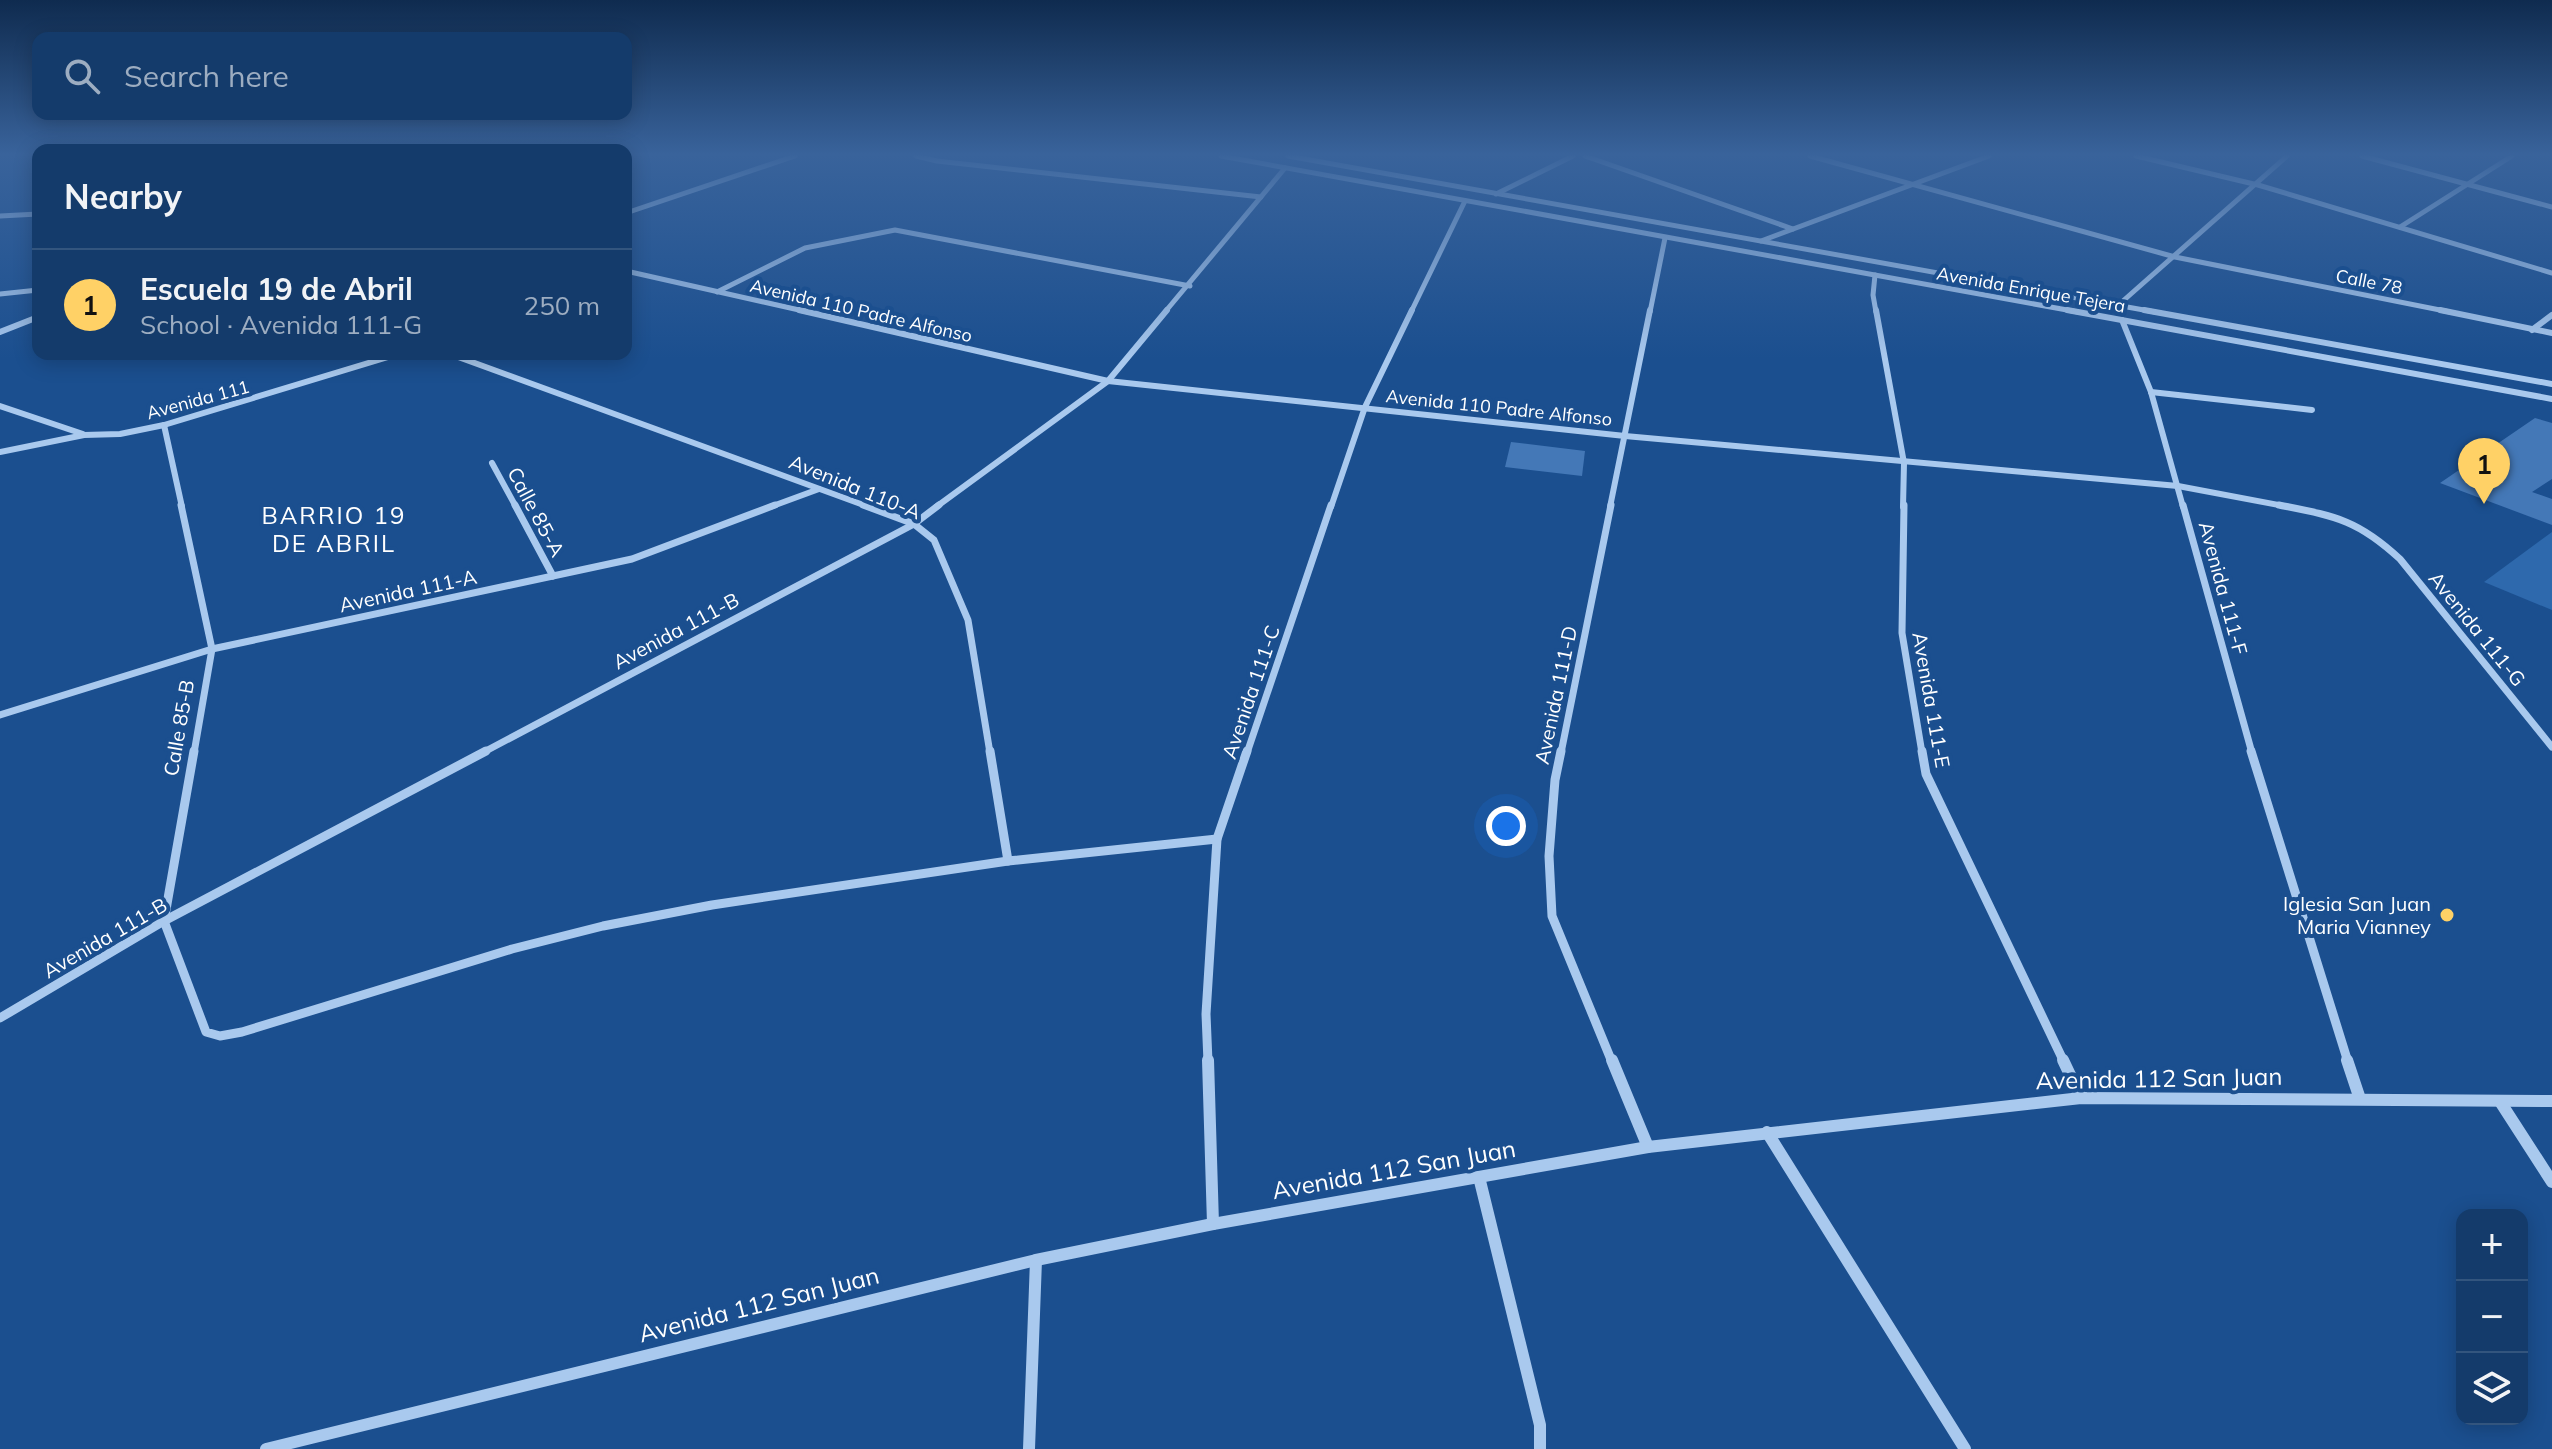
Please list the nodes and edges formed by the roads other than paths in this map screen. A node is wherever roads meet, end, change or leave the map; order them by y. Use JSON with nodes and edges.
{"nodes":[{"id":1,"x":1240,"y":224,"type":"edge"},
{"id":2,"x":1454,"y":224,"type":"edge"},
{"id":3,"x":1587,"y":224,"type":"edge"},
{"id":4,"x":1658,"y":224,"type":"edge"},
{"id":5,"x":1779,"y":224,"type":"edge"},
{"id":6,"x":1809,"y":224,"type":"edge"},
{"id":7,"x":2051,"y":224,"type":"edge"},
{"id":8,"x":2213,"y":224,"type":"edge"},
{"id":9,"x":2389,"y":224,"type":"edge"},
{"id":10,"x":2406,"y":224,"type":"edge"},
{"id":11,"x":2400,"y":227,"type":"junction"},
{"id":12,"x":1794,"y":229,"type":"junction"},
{"id":13,"x":1665,"y":238,"type":"junction"},
{"id":14,"x":1759,"y":242,"type":"junction"},
{"id":15,"x":2175,"y":257,"type":"junction"},
{"id":16,"x":632,"y":272,"type":"edge"},
{"id":17,"x":2552,"y":273,"type":"edge"},
{"id":18,"x":1875,"y":275,"type":"junction"},
{"id":19,"x":1190,"y":286,"type":"junction"},
{"id":20,"x":32,"y":291,"type":"edge"},
{"id":21,"x":716,"y":292,"type":"junction"},
{"id":22,"x":0,"y":294,"type":"edge"},
{"id":23,"x":2114,"y":307,"type":"junction"},
{"id":24,"x":2552,"y":315,"type":"edge"},
{"id":25,"x":32,"y":319,"type":"edge"},
{"id":26,"x":2123,"y":321,"type":"junction"},
{"id":27,"x":2532,"y":330,"type":"junction"},
{"id":28,"x":0,"y":332,"type":"edge"},
{"id":29,"x":2552,"y":333,"type":"edge"},
{"id":30,"x":378,"y":360,"type":"edge"},
{"id":31,"x":466,"y":360,"type":"edge"},
{"id":32,"x":1108,"y":381,"type":"junction"},
{"id":33,"x":2552,"y":384,"type":"edge"},
{"id":34,"x":2151,"y":392,"type":"junction"},
{"id":35,"x":2552,"y":399,"type":"edge"},
{"id":36,"x":0,"y":406,"type":"edge"},
{"id":37,"x":1365,"y":407,"type":"junction"},
{"id":38,"x":2312,"y":410,"type":"dead end"},
{"id":39,"x":164,"y":425,"type":"junction"},
{"id":40,"x":84,"y":435,"type":"junction"},
{"id":41,"x":1625,"y":436,"type":"junction"},
{"id":42,"x":0,"y":452,"type":"edge"},
{"id":43,"x":492,"y":463,"type":"dead end"},
{"id":44,"x":1904,"y":463,"type":"junction"},
{"id":45,"x":2178,"y":486,"type":"junction"},
{"id":46,"x":819,"y":489,"type":"junction"},
{"id":47,"x":914,"y":524,"type":"junction"},
{"id":48,"x":2373,"y":534,"type":"joint"},
{"id":49,"x":553,"y":576,"type":"junction"},
{"id":50,"x":212,"y":649,"type":"junction"},
{"id":51,"x":0,"y":715,"type":"edge"},
{"id":52,"x":2552,"y":747,"type":"edge"},
{"id":53,"x":1217,"y":839,"type":"junction"},
{"id":54,"x":1008,"y":861,"type":"junction"},
{"id":55,"x":164,"y":921,"type":"junction"},
{"id":56,"x":0,"y":1018,"type":"edge"},
{"id":57,"x":2081,"y":1098,"type":"junction"},
{"id":58,"x":2360,"y":1099,"type":"junction"},
{"id":59,"x":2552,"y":1101,"type":"edge"},
{"id":60,"x":2501,"y":1103,"type":"junction"},
{"id":61,"x":1767,"y":1132,"type":"junction"},
{"id":62,"x":1648,"y":1147,"type":"junction"},
{"id":63,"x":1479,"y":1177,"type":"junction"},
{"id":64,"x":2552,"y":1182,"type":"edge"},
{"id":65,"x":1213,"y":1224,"type":"junction"},
{"id":66,"x":1036,"y":1260,"type":"junction"},
{"id":67,"x":266,"y":1449,"type":"edge"},
{"id":68,"x":1029,"y":1449,"type":"edge"},
{"id":69,"x":1540,"y":1449,"type":"edge"},
{"id":70,"x":1965,"y":1449,"type":"edge"}],
"edges":[{"from":1,"to":19,"type":"street","name":"Avenida 111-B"},
{"from":2,"to":37,"type":"street","name":"Avenida 111-C"},
{"from":3,"to":13,"type":"street","name":"Avenida Enrique Tejera"},
{"from":4,"to":14,"type":"street","name":"Avenida Enrique Tejera"},
{"from":5,"to":12,"type":"street"},
{"from":6,"to":12,"type":"street"},
{"from":7,"to":15,"type":"street","name":"Calle 78"},
{"from":8,"to":15,"type":"street"},
{"from":9,"to":11,"type":"street"},
{"from":10,"to":11,"type":"street"},
{"from":11,"to":17,"type":"street"},
{"from":12,"to":14,"type":"street"},
{"from":13,"to":18,"type":"street","name":"Avenida Enrique Tejera"},
{"from":13,"to":41,"type":"street","name":"Avenida 111-D"},
{"from":14,"to":23,"type":"street","name":"Avenida Enrique Tejera"},
{"from":15,"to":23,"type":"street"},
{"from":15,"to":27,"type":"street","name":"Calle 78"},
{"from":16,"to":21,"type":"street","name":"Avenida 110 Padre Alfonso"},
{"from":18,"to":26,"type":"street","name":"Avenida Enrique Tejera"},
{"from":18,"to":44,"type":"street","name":"Avenida 111-E"},
{"from":19,"to":21,"type":"street"},
{"from":19,"to":32,"type":"street","name":"Avenida 111-B"},
{"from":20,"to":22,"type":"street"},
{"from":21,"to":32,"type":"street","name":"Avenida 110 Padre Alfonso"},
{"from":23,"to":26,"type":"street","name":"Avenida 111-F"},
{"from":23,"to":33,"type":"street","name":"Avenida Enrique Tejera"},
{"from":24,"to":27,"type":"street"},
{"from":25,"to":28,"type":"street"},
{"from":26,"to":34,"type":"street","name":"Avenida 111-F"},
{"from":26,"to":35,"type":"street","name":"Avenida Enrique Tejera"},
{"from":27,"to":29,"type":"street","name":"Calle 78"},
{"from":30,"to":39,"type":"street","name":"Avenida 111"},
{"from":31,"to":46,"type":"street","name":"Avenida 110-A"},
{"from":32,"to":37,"type":"street","name":"Avenida 110 Padre Alfonso"},
{"from":32,"to":47,"type":"street","name":"Avenida 111-B"},
{"from":34,"to":38,"type":"street"},
{"from":34,"to":45,"type":"street","name":"Avenida 111-F"},
{"from":36,"to":40,"type":"street"},
{"from":37,"to":41,"type":"street","name":"Avenida 110 Padre Alfonso"},
{"from":37,"to":53,"type":"street","name":"Avenida 111-C"},
{"from":39,"to":40,"type":"street","name":"Avenida 111"},
{"from":39,"to":50,"type":"street","name":"Calle 85-B"},
{"from":40,"to":42,"type":"street","name":"Avenida 111"},
{"from":41,"to":44,"type":"street","name":"Avenida 110 Padre Alfonso"},
{"from":41,"to":62,"type":"street","name":"Avenida 111-D"},
{"from":43,"to":49,"type":"street","name":"Calle 85-A"},
{"from":44,"to":45,"type":"street","name":"Avenida 110 Padre Alfonso"},
{"from":44,"to":57,"type":"street","name":"Avenida 111-E"},
{"from":45,"to":48,"type":"street","name":"Avenida 110 Padre Alfonso"},
{"from":45,"to":58,"type":"street","name":"Avenida 111-F"},
{"from":46,"to":47,"type":"street","name":"Avenida 110-A"},
{"from":46,"to":49,"type":"street","name":"Avenida 111-A"},
{"from":47,"to":54,"type":"street","name":"Avenida 110-A"},
{"from":47,"to":55,"type":"street","name":"Avenida 111-B"},
{"from":48,"to":52,"type":"street","name":"Avenida 111-G"},
{"from":49,"to":50,"type":"street","name":"Avenida 111-A"},
{"from":50,"to":51,"type":"street","name":"Avenida 111-A"},
{"from":50,"to":55,"type":"street","name":"Calle 85-B"},
{"from":53,"to":54,"type":"street"},
{"from":53,"to":65,"type":"street","name":"Avenida 111-C"},
{"from":54,"to":55,"type":"street"},
{"from":55,"to":56,"type":"street","name":"Avenida 111-B"},
{"from":57,"to":58,"type":"street","name":"Avenida 112 San Juan"},
{"from":57,"to":61,"type":"street","name":"Avenida 112 San Juan"},
{"from":58,"to":60,"type":"street","name":"Avenida 112 San Juan"},
{"from":59,"to":60,"type":"street","name":"Avenida 112 San Juan"},
{"from":60,"to":64,"type":"street"},
{"from":61,"to":62,"type":"street","name":"Avenida 112 San Juan"},
{"from":61,"to":70,"type":"street"},
{"from":62,"to":63,"type":"street","name":"Avenida 112 San Juan"},
{"from":63,"to":65,"type":"street","name":"Avenida 112 San Juan"},
{"from":63,"to":69,"type":"street"},
{"from":65,"to":66,"type":"street","name":"Avenida 112 San Juan"},
{"from":66,"to":67,"type":"street","name":"Avenida 112 San Juan"},
{"from":66,"to":68,"type":"street"}]}
